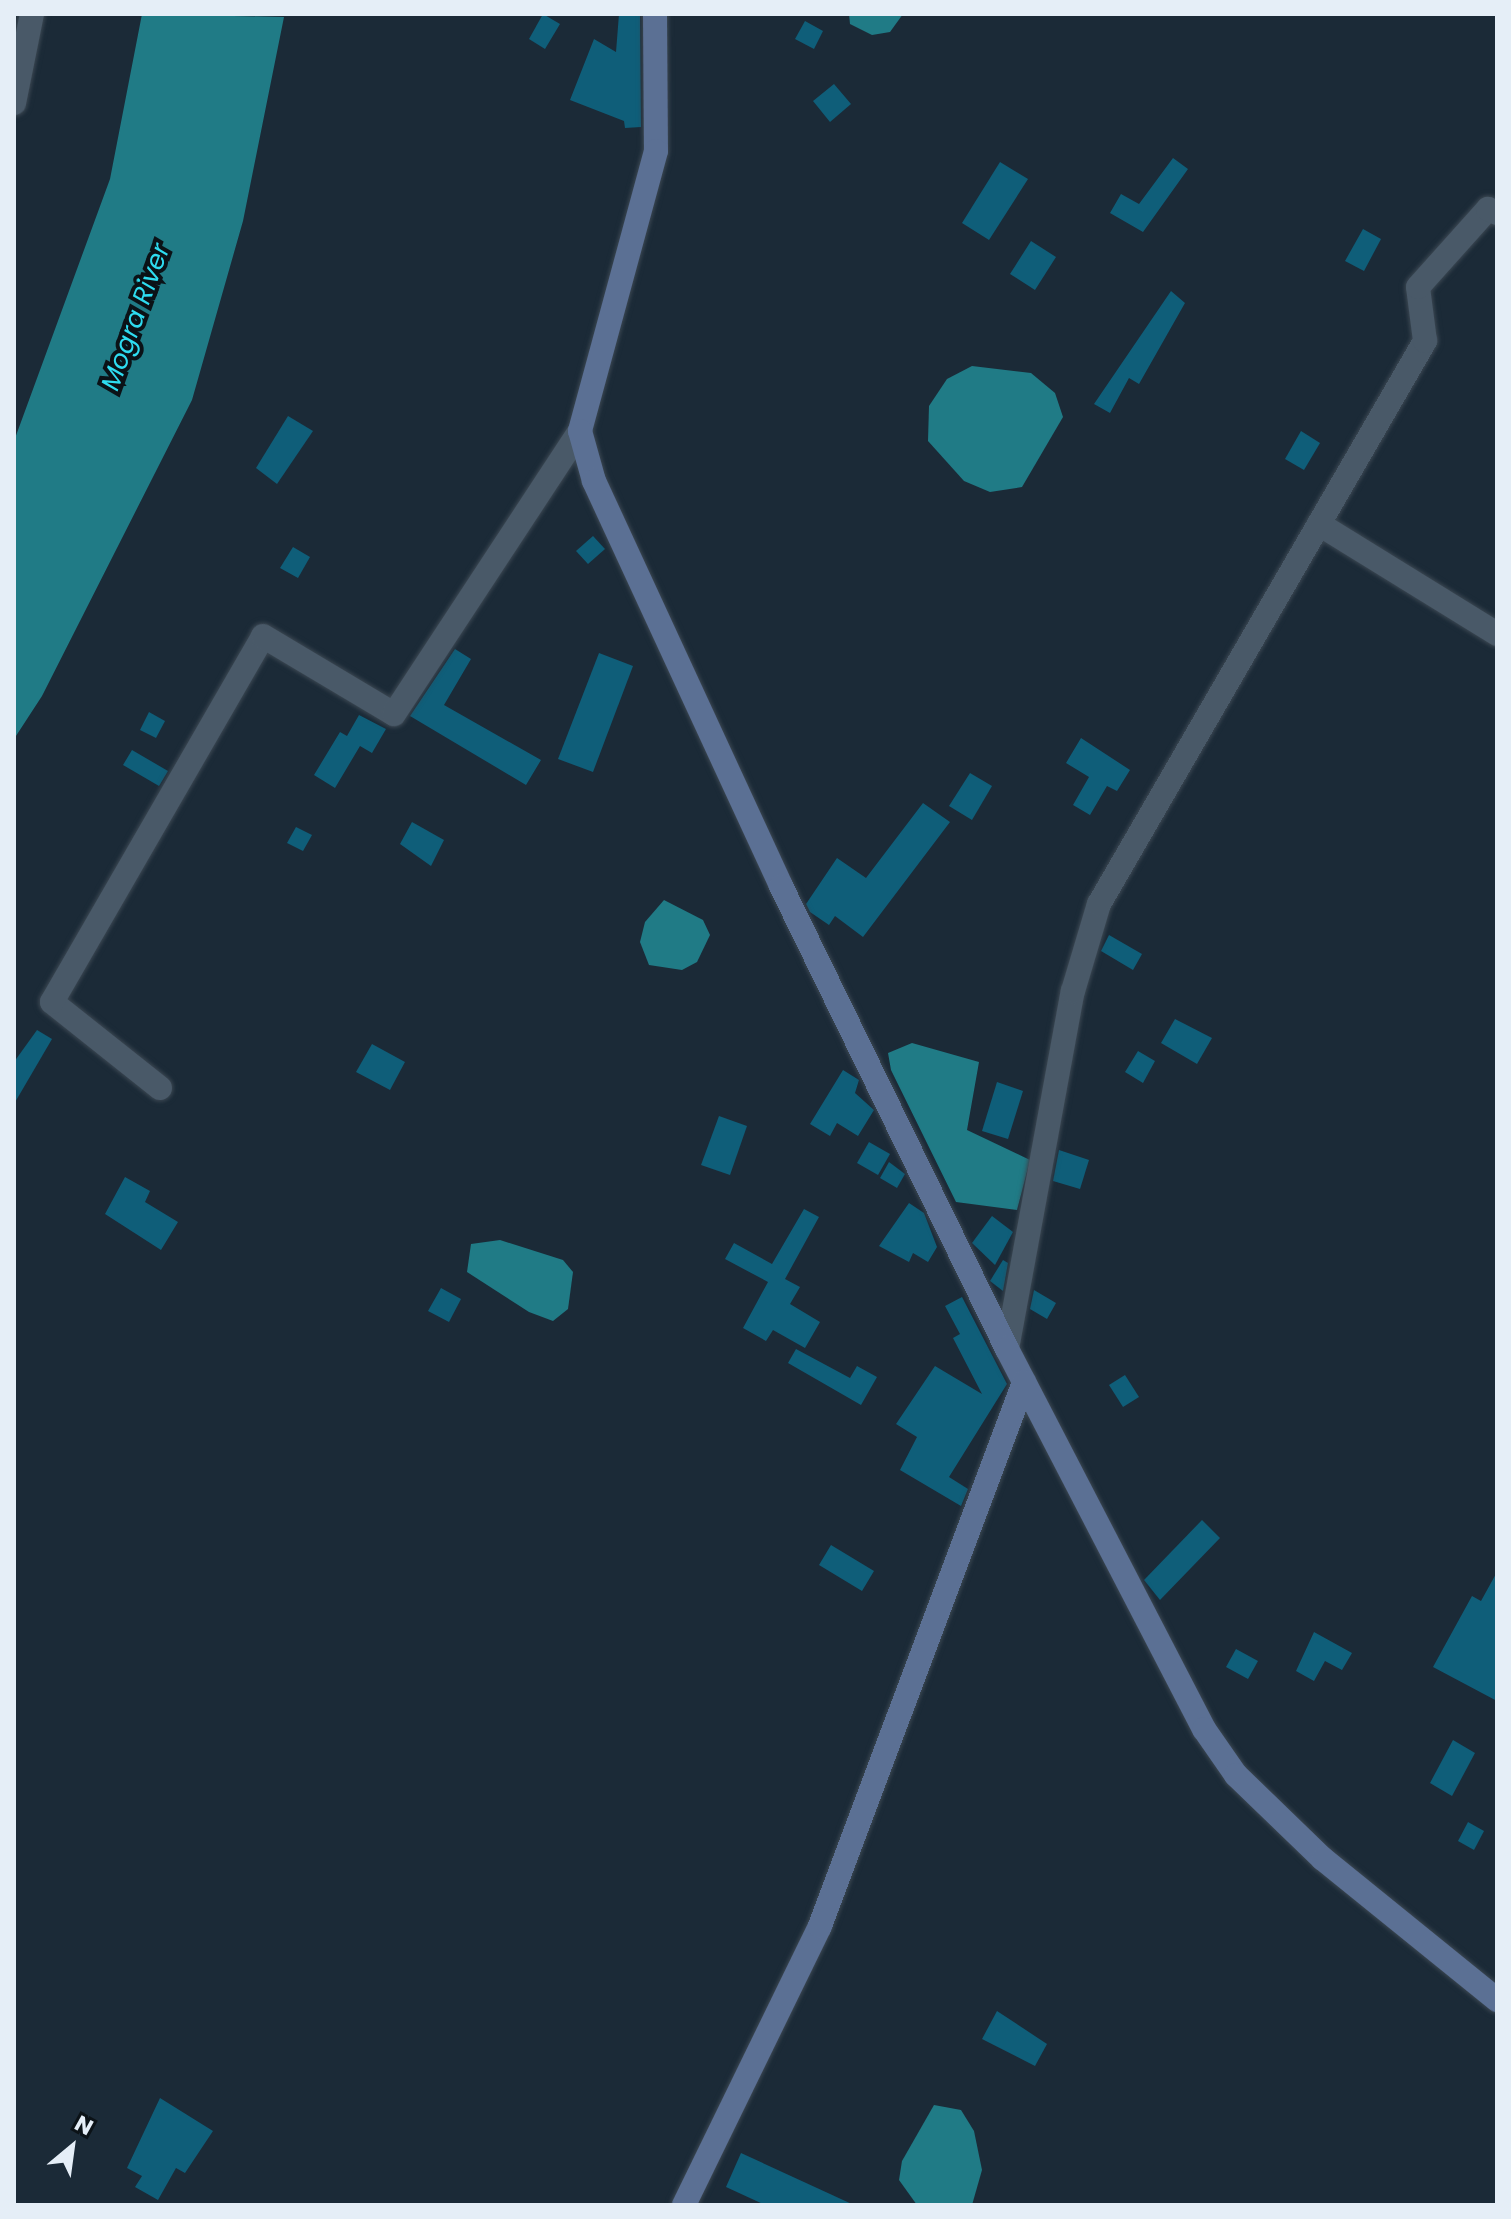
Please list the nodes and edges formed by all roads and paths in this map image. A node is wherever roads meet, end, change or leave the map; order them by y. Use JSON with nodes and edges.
{"nodes":[{"id":1,"x":32,"y":14,"type":"edge"},
{"id":2,"x":655,"y":14,"type":"edge"},
{"id":3,"x":14,"y":103,"type":"edge"},
{"id":4,"x":1497,"y":213,"type":"edge"},
{"id":5,"x":580,"y":431,"type":"junction"},
{"id":6,"x":1319,"y":524,"type":"junction"},
{"id":7,"x":1497,"y":634,"type":"edge"},
{"id":8,"x":160,"y":1088,"type":"dead end"},
{"id":9,"x":1007,"y":1349,"type":"junction"},
{"id":10,"x":1024,"y":1382,"type":"junction"},
{"id":11,"x":1497,"y":2000,"type":"edge"},
{"id":12,"x":684,"y":2205,"type":"edge"}],
"edges":[{"from":1,"to":3,"type":"street"},
{"from":2,"to":5,"type":"street"},
{"from":4,"to":6,"type":"street"},
{"from":5,"to":8,"type":"street"},
{"from":5,"to":9,"type":"street"},
{"from":6,"to":7,"type":"street"},
{"from":6,"to":9,"type":"street"},
{"from":9,"to":10,"type":"street"},
{"from":10,"to":11,"type":"street"},
{"from":10,"to":12,"type":"street"}]}
